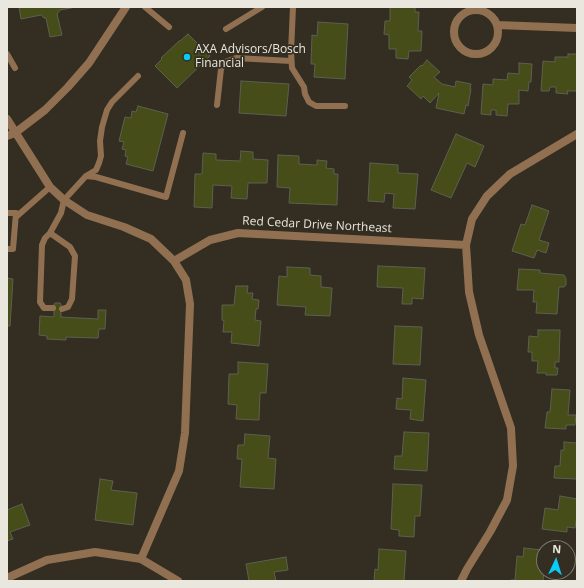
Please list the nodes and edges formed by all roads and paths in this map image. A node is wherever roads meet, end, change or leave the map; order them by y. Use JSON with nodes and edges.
{"nodes":[{"id":1,"x":126,"y":7,"type":"edge"},
{"id":2,"x":145,"y":7,"type":"edge"},
{"id":3,"x":262,"y":7,"type":"edge"},
{"id":4,"x":293,"y":7,"type":"edge"},
{"id":5,"x":497,"y":25,"type":"junction"},
{"id":6,"x":169,"y":28,"type":"dead end"},
{"id":7,"x":577,"y":28,"type":"edge"},
{"id":8,"x":226,"y":29,"type":"dead end"},
{"id":9,"x":7,"y":54,"type":"edge"},
{"id":10,"x":291,"y":61,"type":"junction"},
{"id":11,"x":15,"y":68,"type":"dead end"},
{"id":12,"x":138,"y":76,"type":"dead end"},
{"id":13,"x":217,"y":105,"type":"dead end"},
{"id":14,"x":345,"y":106,"type":"dead end"},
{"id":15,"x":7,"y":119,"type":"edge"},
{"id":16,"x":183,"y":133,"type":"dead end"},
{"id":17,"x":11,"y":134,"type":"edge"},
{"id":18,"x":577,"y":134,"type":"edge"},
{"id":19,"x":86,"y":176,"type":"junction"},
{"id":20,"x":50,"y":186,"type":"junction"},
{"id":21,"x":64,"y":200,"type":"junction"},
{"id":22,"x":7,"y":213,"type":"edge"},
{"id":23,"x":16,"y":217,"type":"junction"},
{"id":24,"x":50,"y":233,"type":"junction"},
{"id":25,"x":466,"y":245,"type":"junction"},
{"id":26,"x":7,"y":249,"type":"edge"},
{"id":27,"x":174,"y":261,"type":"junction"},
{"id":28,"x":53,"y":308,"type":"dead end"},
{"id":29,"x":62,"y":309,"type":"dead end"},
{"id":30,"x":141,"y":559,"type":"junction"},
{"id":31,"x":7,"y":578,"type":"edge"},
{"id":32,"x":178,"y":581,"type":"edge"},
{"id":33,"x":461,"y":581,"type":"edge"}],
"edges":[{"from":1,"to":17,"type":"street"},
{"from":2,"to":6,"type":"lane"},
{"from":3,"to":8,"type":"lane"},
{"from":4,"to":10,"type":"lane"},
{"from":5,"to":5,"type":"street"},
{"from":5,"to":7,"type":"street"},
{"from":9,"to":11,"type":"lane"},
{"from":10,"to":13,"type":"lane"},
{"from":10,"to":14,"type":"lane"},
{"from":12,"to":19,"type":"lane"},
{"from":15,"to":17,"type":"street"},
{"from":16,"to":19,"type":"lane"},
{"from":17,"to":20,"type":"street"},
{"from":18,"to":25,"type":"street"},
{"from":19,"to":21,"type":"lane"},
{"from":20,"to":21,"type":"street"},
{"from":20,"to":23,"type":"lane"},
{"from":21,"to":24,"type":"lane"},
{"from":21,"to":27,"type":"street"},
{"from":22,"to":23,"type":"lane"},
{"from":23,"to":26,"type":"lane"},
{"from":24,"to":28,"type":"lane"},
{"from":24,"to":29,"type":"lane"},
{"from":25,"to":27,"type":"street","name":"Red Cedar Drive Northeast"},
{"from":25,"to":33,"type":"street"},
{"from":27,"to":30,"type":"street"},
{"from":30,"to":31,"type":"street"},
{"from":30,"to":32,"type":"street"}]}
